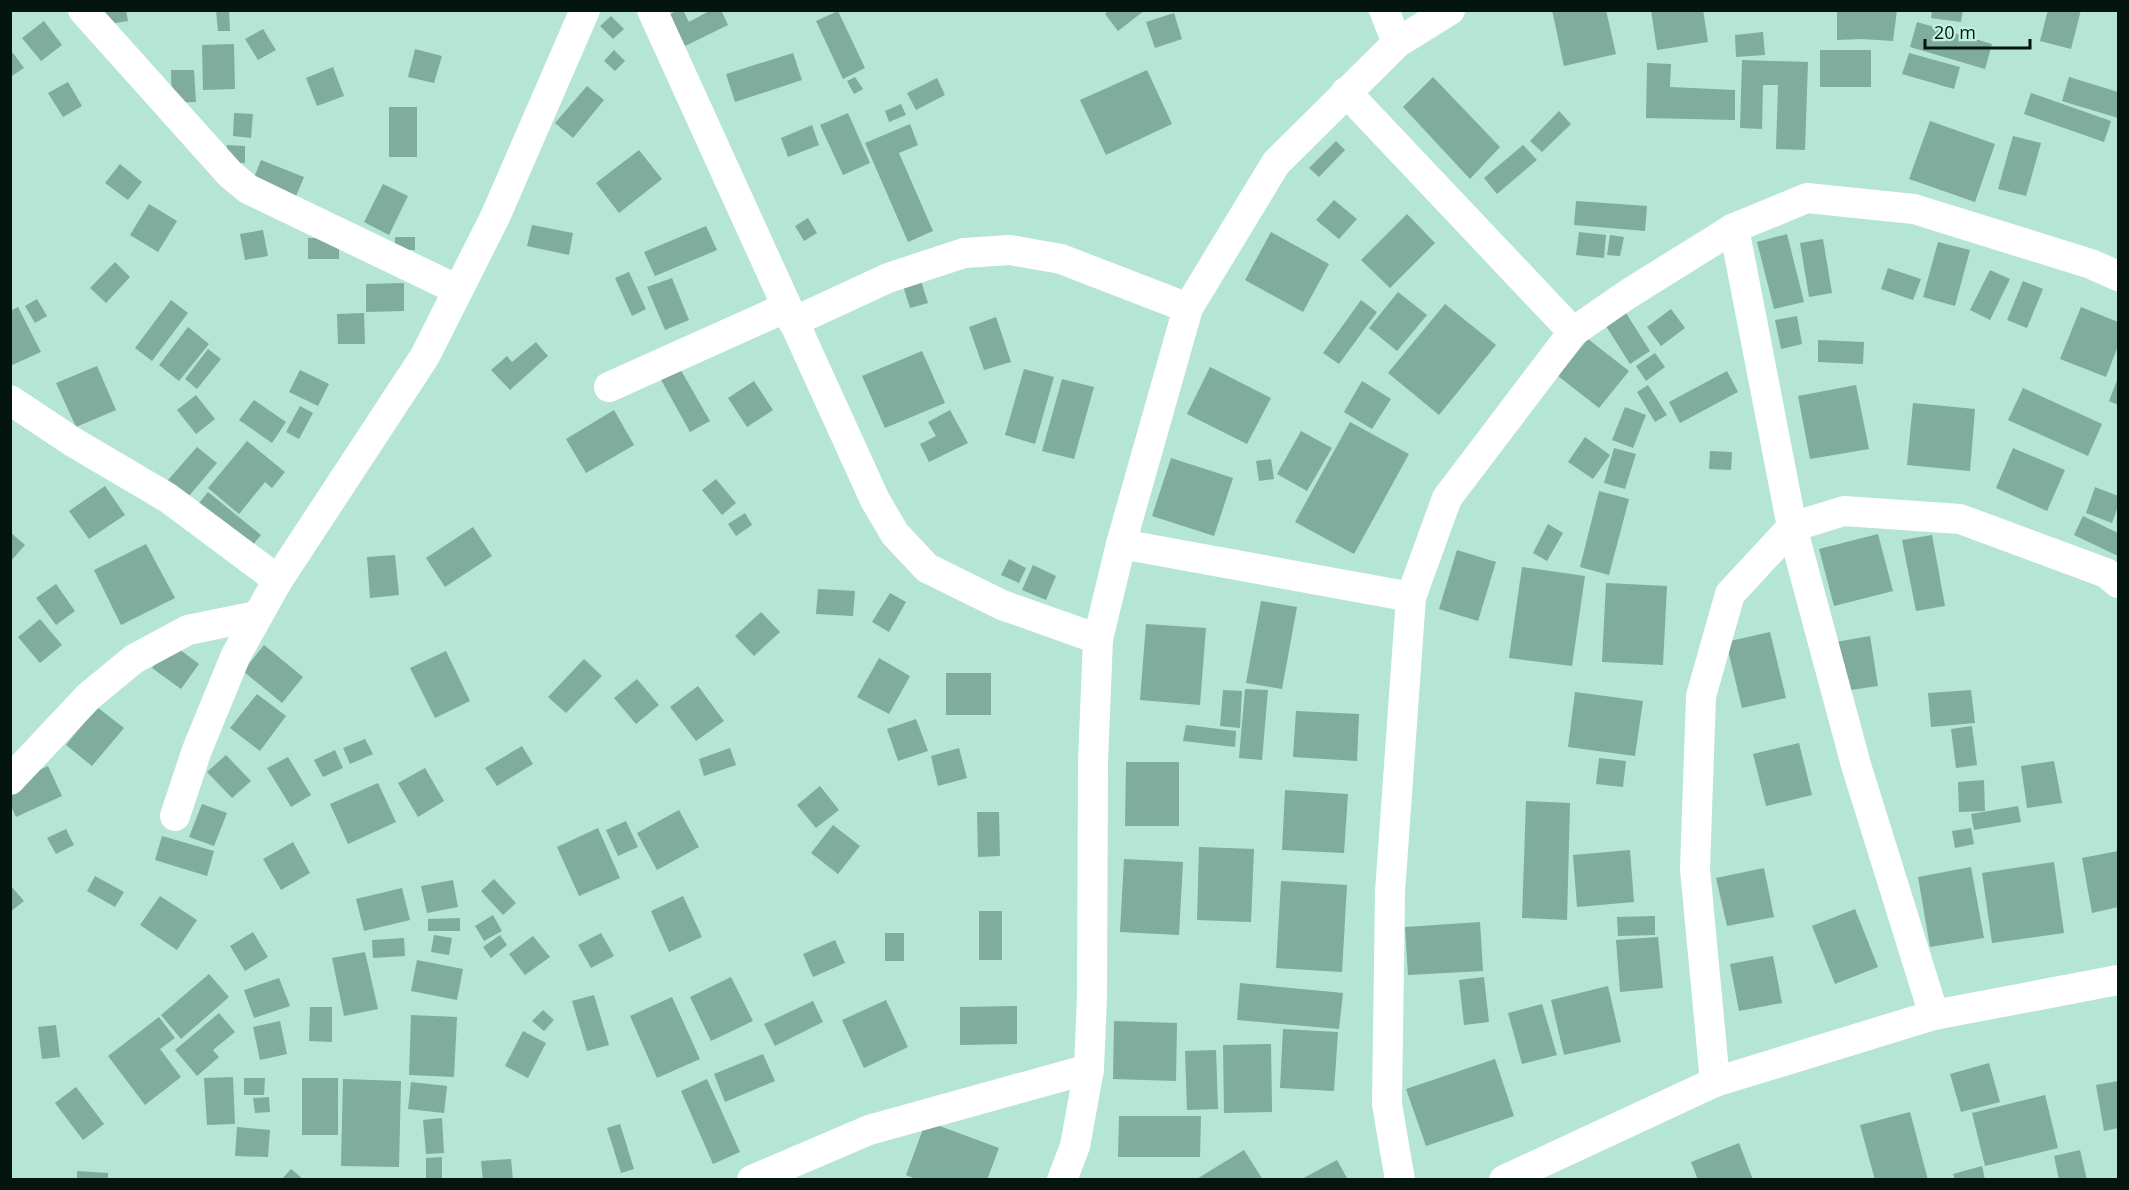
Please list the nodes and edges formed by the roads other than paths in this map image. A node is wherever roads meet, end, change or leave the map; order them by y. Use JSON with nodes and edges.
{"nodes":[{"id":1,"x":83,"y":10,"type":"edge"},
{"id":2,"x":585,"y":10,"type":"edge"},
{"id":3,"x":651,"y":10,"type":"edge"},
{"id":4,"x":1384,"y":10,"type":"edge"},
{"id":5,"x":1450,"y":10,"type":"edge"},
{"id":6,"x":1397,"y":43,"type":"junction"},
{"id":7,"x":1346,"y":92,"type":"junction"},
{"id":8,"x":1734,"y":228,"type":"junction"},
{"id":9,"x":2118,"y":276,"type":"edge"},
{"id":10,"x":458,"y":290,"type":"junction"},
{"id":11,"x":1188,"y":308,"type":"junction"},
{"id":12,"x":790,"y":314,"type":"junction"},
{"id":13,"x":1573,"y":332,"type":"junction"},
{"id":14,"x":609,"y":387,"type":"dead end"},
{"id":15,"x":10,"y":400,"type":"edge"},
{"id":16,"x":1792,"y":527,"type":"junction"},
{"id":17,"x":1121,"y":544,"type":"junction"},
{"id":18,"x":278,"y":580,"type":"junction"},
{"id":19,"x":2118,"y":583,"type":"edge"},
{"id":20,"x":1411,"y":597,"type":"junction"},
{"id":21,"x":256,"y":616,"type":"junction"},
{"id":22,"x":1098,"y":639,"type":"junction"},
{"id":23,"x":10,"y":780,"type":"edge"},
{"id":24,"x":175,"y":816,"type":"dead end"},
{"id":25,"x":2118,"y":980,"type":"edge"},
{"id":26,"x":1934,"y":1015,"type":"junction"},
{"id":27,"x":1089,"y":1069,"type":"junction"},
{"id":28,"x":1715,"y":1082,"type":"junction"},
{"id":29,"x":752,"y":1179,"type":"edge"},
{"id":30,"x":1062,"y":1179,"type":"edge"},
{"id":31,"x":1400,"y":1179,"type":"edge"},
{"id":32,"x":1504,"y":1179,"type":"edge"}],
"edges":[{"from":1,"to":10,"type":"street"},
{"from":2,"to":10,"type":"street"},
{"from":3,"to":12,"type":"street"},
{"from":4,"to":6,"type":"street"},
{"from":5,"to":6,"type":"street"},
{"from":6,"to":7,"type":"street"},
{"from":7,"to":11,"type":"street"},
{"from":7,"to":13,"type":"street"},
{"from":8,"to":9,"type":"street"},
{"from":8,"to":13,"type":"street"},
{"from":8,"to":16,"type":"street"},
{"from":10,"to":18,"type":"street"},
{"from":11,"to":12,"type":"street"},
{"from":11,"to":17,"type":"street"},
{"from":12,"to":14,"type":"street"},
{"from":12,"to":22,"type":"street"},
{"from":13,"to":20,"type":"street"},
{"from":15,"to":18,"type":"street"},
{"from":16,"to":19,"type":"street"},
{"from":16,"to":26,"type":"street"},
{"from":16,"to":28,"type":"street"},
{"from":17,"to":20,"type":"street"},
{"from":17,"to":22,"type":"street"},
{"from":18,"to":21,"type":"street"},
{"from":20,"to":31,"type":"street"},
{"from":21,"to":23,"type":"street"},
{"from":21,"to":24,"type":"street"},
{"from":22,"to":27,"type":"street"},
{"from":25,"to":26,"type":"street"},
{"from":26,"to":28,"type":"street"},
{"from":27,"to":29,"type":"street"},
{"from":27,"to":30,"type":"street"},
{"from":28,"to":32,"type":"street"}]}
